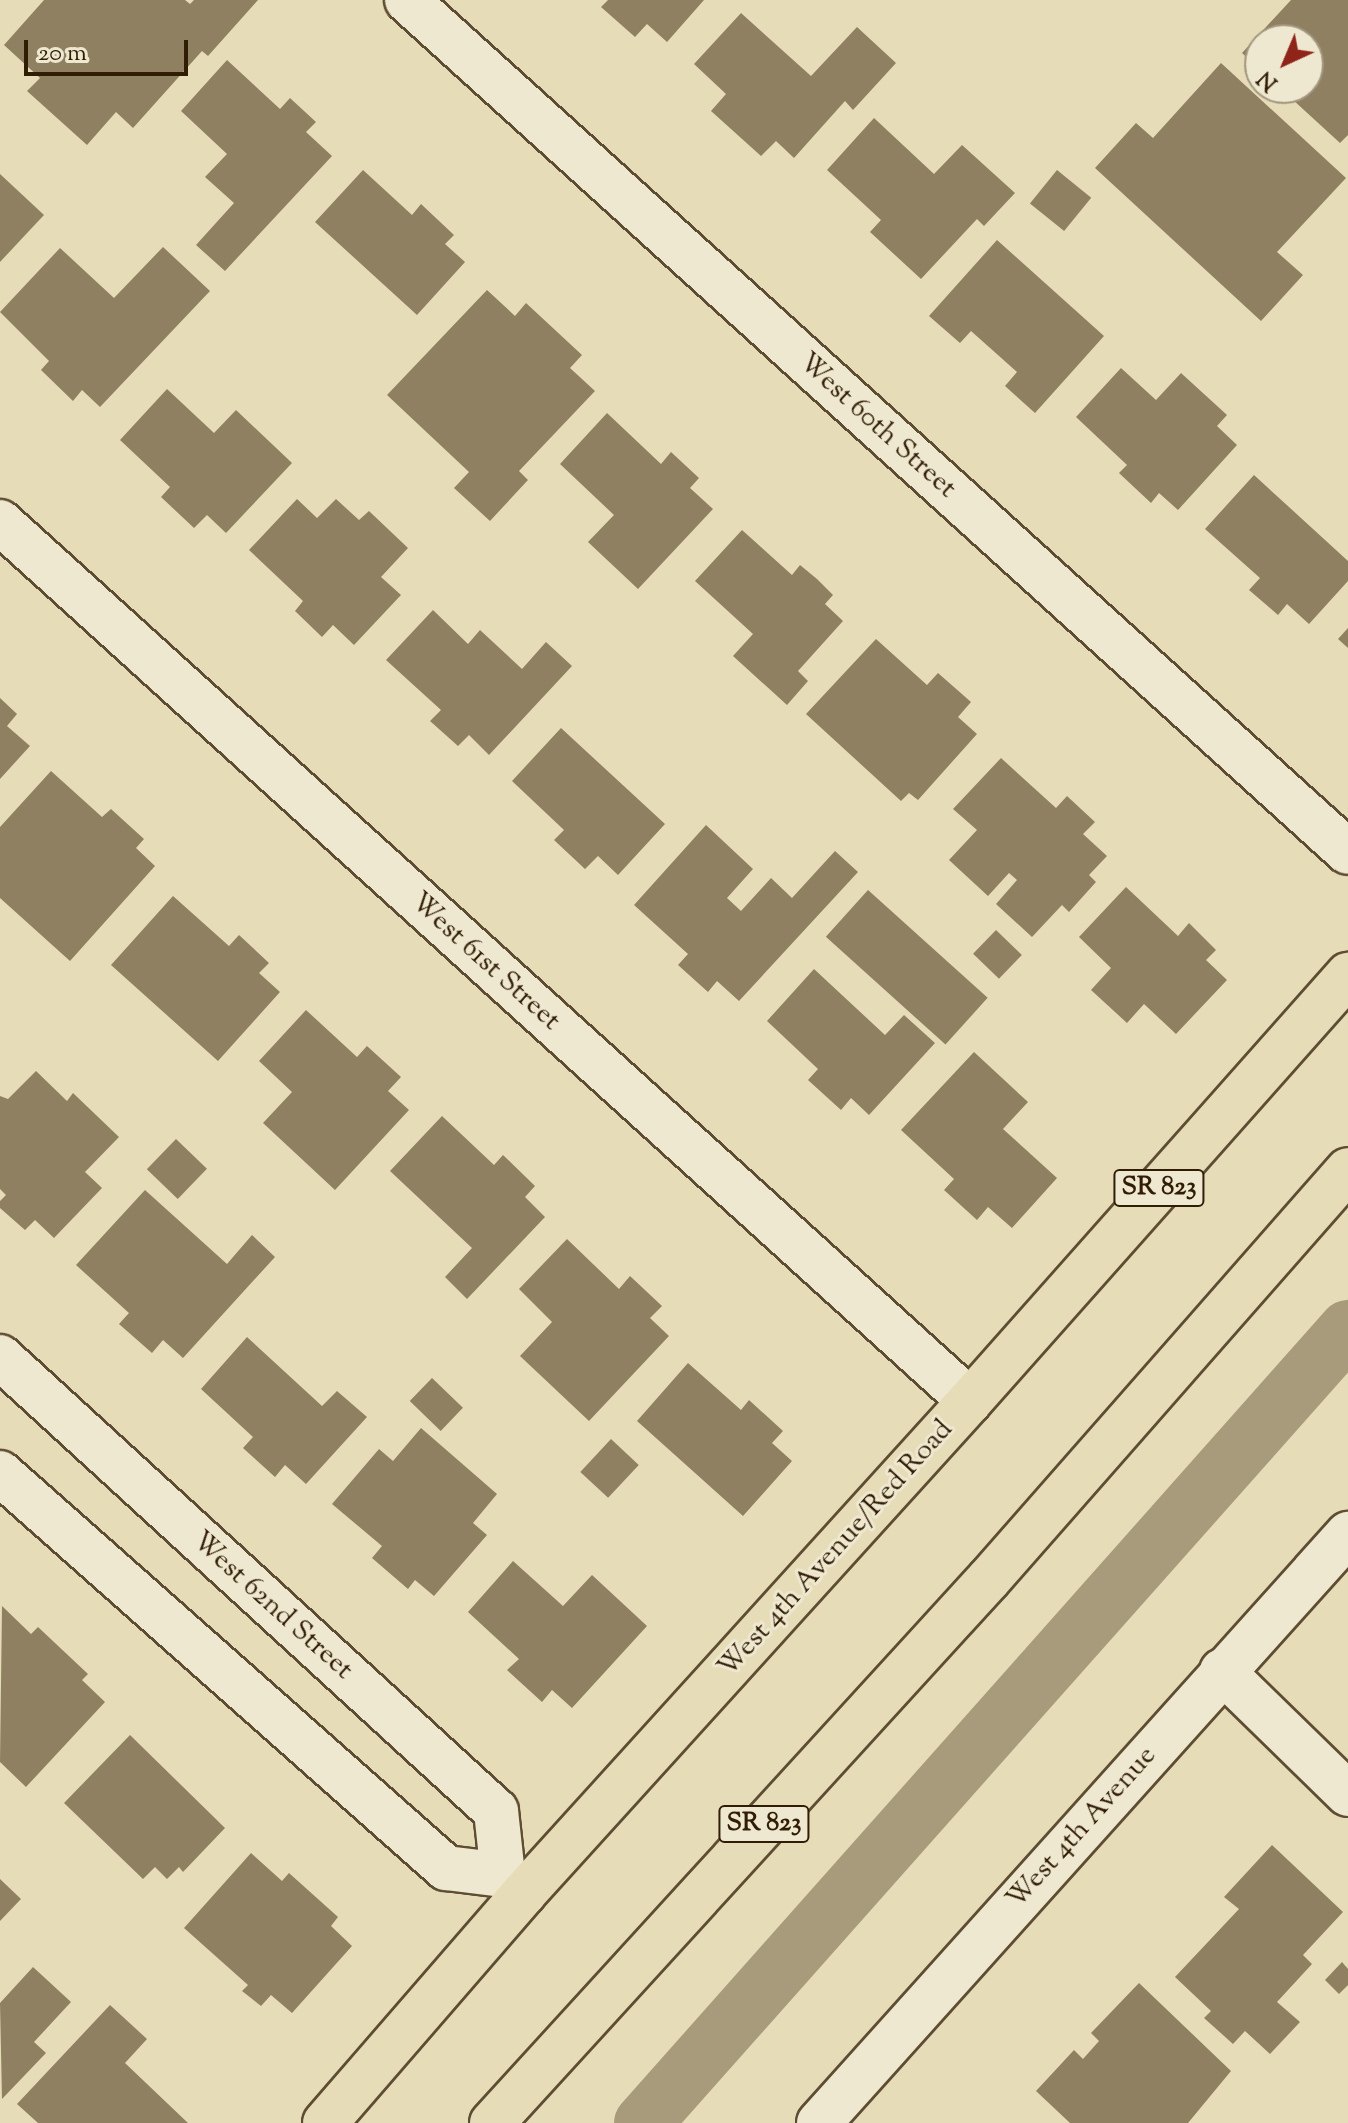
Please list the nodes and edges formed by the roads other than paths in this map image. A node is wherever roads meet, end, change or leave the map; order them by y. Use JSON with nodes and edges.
{"nodes":[{"id":1,"x":407,"y":0,"type":"edge"},
{"id":2,"x":0,"y":522,"type":"edge"},
{"id":3,"x":1348,"y":852,"type":"edge"},
{"id":4,"x":1348,"y":975,"type":"edge"},
{"id":5,"x":1348,"y":1170,"type":"edge"},
{"id":6,"x":0,"y":1357,"type":"edge"},
{"id":7,"x":970,"y":1401,"type":"junction"},
{"id":8,"x":0,"y":1473,"type":"edge"},
{"id":9,"x":1348,"y":1534,"type":"edge"},
{"id":10,"x":1222,"y":1671,"type":"junction"},
{"id":11,"x":1348,"y":1794,"type":"edge"},
{"id":12,"x":513,"y":1884,"type":"junction"},
{"id":13,"x":325,"y":2123,"type":"edge"},
{"id":14,"x":492,"y":2123,"type":"edge"},
{"id":15,"x":819,"y":2123,"type":"edge"}],
"edges":[{"from":1,"to":3,"type":"street","name":"West 60th Street"},
{"from":2,"to":7,"type":"street","name":"West 61st Street"},
{"from":4,"to":7,"type":"main road","name":"West 4th Avenue/Red Road","number":"SR 823"},
{"from":5,"to":14,"type":"main road","number":"SR 823"},
{"from":6,"to":12,"type":"street","name":"West 62nd Street"},
{"from":7,"to":12,"type":"main road","name":"West 4th Avenue/Red Road","number":"SR 823"},
{"from":8,"to":12,"type":"street"},
{"from":9,"to":10,"type":"street","name":"West 4th Avenue"},
{"from":10,"to":11,"type":"street"},
{"from":10,"to":15,"type":"street","name":"West 4th Avenue"},
{"from":12,"to":13,"type":"main road","name":"West 4th Avenue/Red Road","number":"SR 823"}]}
